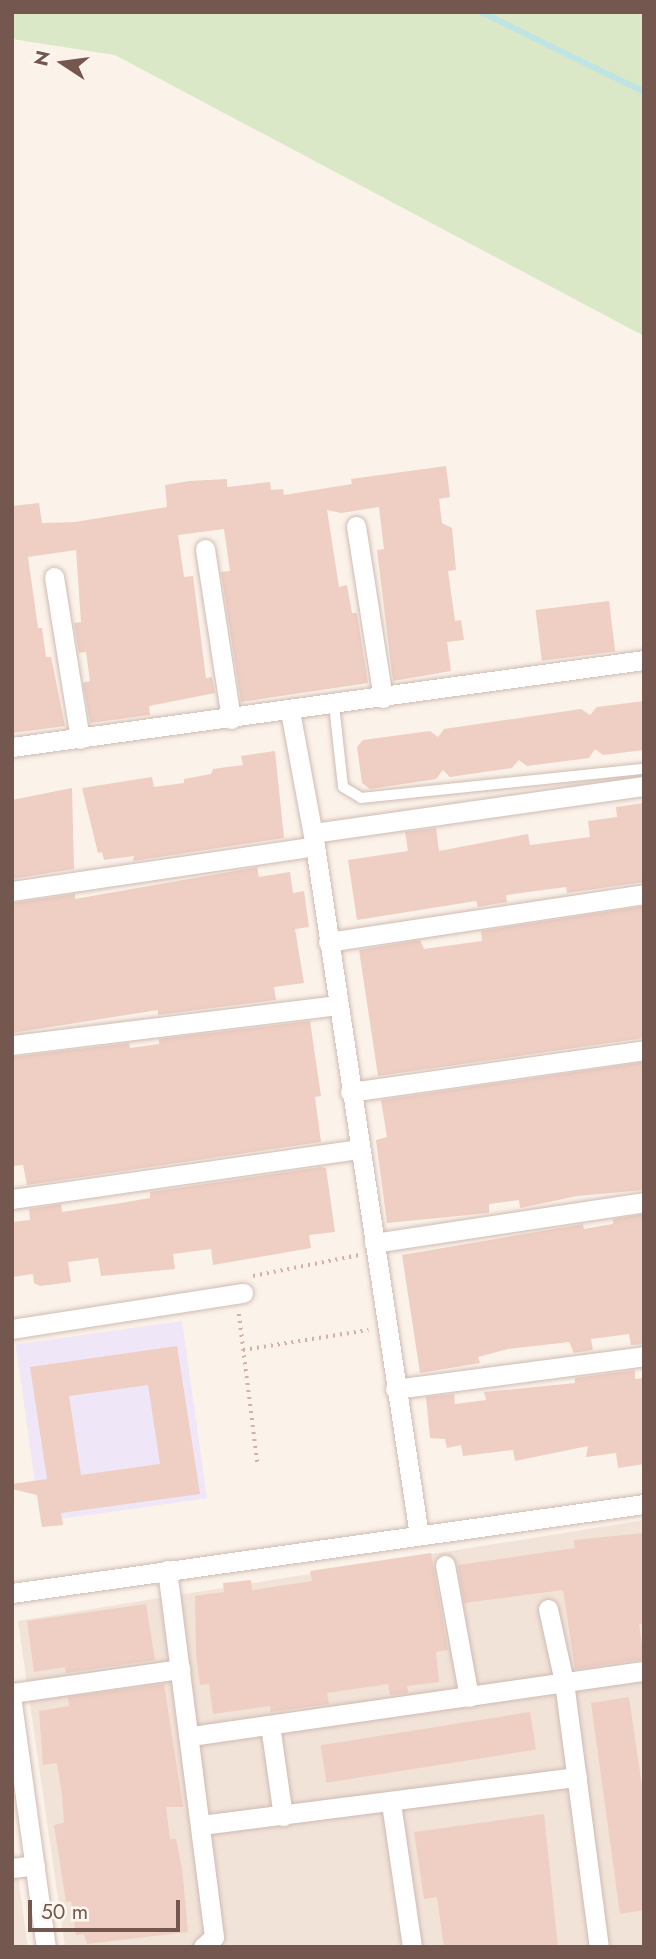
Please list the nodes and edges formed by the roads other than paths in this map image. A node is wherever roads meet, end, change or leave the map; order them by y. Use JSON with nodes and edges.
{"nodes":[{"id":1,"x":356,"y":526,"type":"dead end"},
{"id":2,"x":205,"y":550,"type":"dead end"},
{"id":3,"x":54,"y":577,"type":"dead end"},
{"id":4,"x":644,"y":660,"type":"edge"},
{"id":5,"x":383,"y":698,"type":"junction"},
{"id":6,"x":334,"y":705,"type":"junction"},
{"id":7,"x":290,"y":711,"type":"junction"},
{"id":8,"x":231,"y":719,"type":"junction"},
{"id":9,"x":80,"y":739,"type":"junction"},
{"id":10,"x":12,"y":747,"type":"edge"},
{"id":11,"x":644,"y":769,"type":"edge"},
{"id":12,"x":644,"y":786,"type":"edge"},
{"id":13,"x":314,"y":840,"type":"junction"},
{"id":14,"x":12,"y":891,"type":"edge"},
{"id":15,"x":644,"y":894,"type":"edge"},
{"id":16,"x":328,"y":942,"type":"junction"},
{"id":17,"x":337,"y":1005,"type":"junction"},
{"id":18,"x":12,"y":1045,"type":"edge"},
{"id":19,"x":644,"y":1050,"type":"edge"},
{"id":20,"x":350,"y":1092,"type":"junction"},
{"id":21,"x":360,"y":1149,"type":"junction"},
{"id":22,"x":12,"y":1199,"type":"edge"},
{"id":23,"x":644,"y":1202,"type":"edge"},
{"id":24,"x":374,"y":1247,"type":"junction"},
{"id":25,"x":243,"y":1293,"type":"road end"},
{"id":26,"x":12,"y":1329,"type":"edge"},
{"id":27,"x":644,"y":1356,"type":"edge"},
{"id":28,"x":395,"y":1389,"type":"junction"},
{"id":29,"x":644,"y":1504,"type":"edge"},
{"id":30,"x":419,"y":1535,"type":"junction"},
{"id":31,"x":446,"y":1565,"type":"dead end"},
{"id":32,"x":167,"y":1570,"type":"junction"},
{"id":33,"x":12,"y":1593,"type":"edge"},
{"id":34,"x":548,"y":1609,"type":"dead end"},
{"id":35,"x":180,"y":1669,"type":"junction"},
{"id":36,"x":643,"y":1677,"type":"edge"},
{"id":37,"x":564,"y":1682,"type":"junction"},
{"id":38,"x":12,"y":1693,"type":"edge"},
{"id":39,"x":470,"y":1697,"type":"junction"},
{"id":40,"x":12,"y":1703,"type":"edge"},
{"id":41,"x":271,"y":1725,"type":"junction"},
{"id":42,"x":191,"y":1737,"type":"junction"},
{"id":43,"x":577,"y":1777,"type":"junction"},
{"id":44,"x":18,"y":1783,"type":"edge"},
{"id":45,"x":391,"y":1803,"type":"junction"},
{"id":46,"x":283,"y":1816,"type":"junction"},
{"id":47,"x":201,"y":1825,"type":"junction"},
{"id":48,"x":35,"y":1865,"type":"junction"},
{"id":49,"x":12,"y":1868,"type":"edge"},
{"id":50,"x":46,"y":1947,"type":"edge"},
{"id":51,"x":202,"y":1947,"type":"edge"},
{"id":52,"x":412,"y":1947,"type":"edge"},
{"id":53,"x":599,"y":1947,"type":"edge"}],
"edges":[{"from":1,"to":5,"type":"street"},
{"from":2,"to":8,"type":"street"},
{"from":3,"to":9,"type":"street"},
{"from":4,"to":5,"type":"street"},
{"from":5,"to":6,"type":"street"},
{"from":6,"to":7,"type":"street"},
{"from":6,"to":11,"type":"lane"},
{"from":7,"to":8,"type":"street"},
{"from":7,"to":13,"type":"street"},
{"from":8,"to":9,"type":"street"},
{"from":9,"to":10,"type":"street"},
{"from":12,"to":13,"type":"street"},
{"from":13,"to":14,"type":"street"},
{"from":13,"to":16,"type":"street"},
{"from":15,"to":16,"type":"street"},
{"from":16,"to":17,"type":"street"},
{"from":17,"to":18,"type":"street"},
{"from":17,"to":20,"type":"street"},
{"from":19,"to":20,"type":"street"},
{"from":20,"to":21,"type":"street"},
{"from":21,"to":22,"type":"street"},
{"from":21,"to":24,"type":"street"},
{"from":23,"to":24,"type":"street"},
{"from":24,"to":28,"type":"street"},
{"from":25,"to":26,"type":"street"},
{"from":27,"to":28,"type":"street"},
{"from":28,"to":30,"type":"street"},
{"from":29,"to":30,"type":"street"},
{"from":30,"to":32,"type":"street"},
{"from":31,"to":39,"type":"street"},
{"from":32,"to":33,"type":"street"},
{"from":32,"to":35,"type":"street"},
{"from":34,"to":37,"type":"street"},
{"from":35,"to":38,"type":"street"},
{"from":35,"to":42,"type":"street"},
{"from":36,"to":37,"type":"street"},
{"from":37,"to":39,"type":"street"},
{"from":37,"to":43,"type":"street"},
{"from":39,"to":41,"type":"street"},
{"from":40,"to":44,"type":"street"},
{"from":41,"to":42,"type":"street"},
{"from":41,"to":46,"type":"street"},
{"from":42,"to":47,"type":"street"},
{"from":43,"to":45,"type":"street"},
{"from":43,"to":53,"type":"street"},
{"from":44,"to":48,"type":"street"},
{"from":45,"to":46,"type":"street"},
{"from":45,"to":52,"type":"street"},
{"from":46,"to":47,"type":"street"},
{"from":47,"to":51,"type":"street"},
{"from":48,"to":49,"type":"street"},
{"from":48,"to":50,"type":"street"}]}
